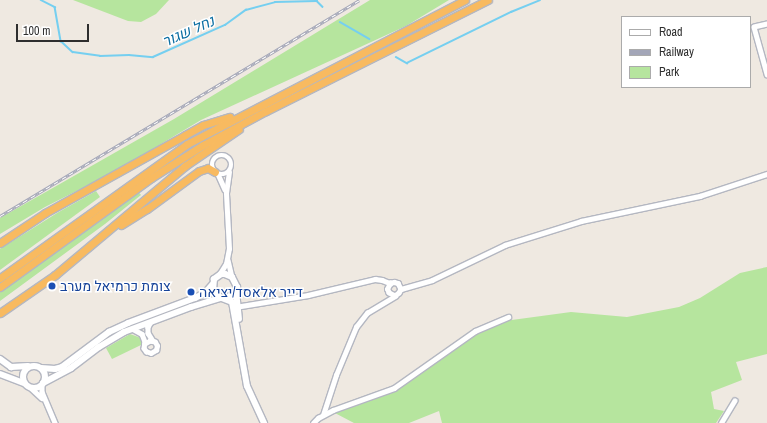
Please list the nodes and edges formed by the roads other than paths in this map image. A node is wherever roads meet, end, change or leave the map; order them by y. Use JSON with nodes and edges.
{"nodes":[{"id":1,"x":465,"y":0,"type":"edge"},
{"id":2,"x":488,"y":0,"type":"edge"},
{"id":3,"x":767,"y":24,"type":"edge"},
{"id":4,"x":767,"y":74,"type":"edge"},
{"id":5,"x":266,"y":111,"type":"junction"},
{"id":6,"x":244,"y":113,"type":"junction"},
{"id":7,"x":229,"y":172,"type":"junction"},
{"id":8,"x":216,"y":173,"type":"junction"},
{"id":9,"x":767,"y":174,"type":"edge"},
{"id":10,"x":226,"y":193,"type":"junction"},
{"id":11,"x":106,"y":234,"type":"junction"},
{"id":12,"x":0,"y":243,"type":"edge"},
{"id":13,"x":228,"y":258,"type":"junction"},
{"id":14,"x":219,"y":275,"type":"junction"},
{"id":15,"x":232,"y":277,"type":"junction"},
{"id":16,"x":0,"y":278,"type":"edge"},
{"id":17,"x":390,"y":283,"type":"junction"},
{"id":18,"x":212,"y":285,"type":"junction"},
{"id":19,"x":0,"y":287,"type":"edge"},
{"id":20,"x":401,"y":289,"type":"junction"},
{"id":21,"x":236,"y":291,"type":"junction"},
{"id":22,"x":395,"y":296,"type":"junction"},
{"id":23,"x":224,"y":298,"type":"junction"},
{"id":24,"x":14,"y":304,"type":"junction"},
{"id":25,"x":236,"y":307,"type":"junction"},
{"id":26,"x":0,"y":313,"type":"edge"},
{"id":27,"x":0,"y":317,"type":"edge"},
{"id":28,"x":508,"y":317,"type":"dead end"},
{"id":29,"x":151,"y":322,"type":"junction"},
{"id":30,"x":133,"y":329,"type":"junction"},
{"id":31,"x":153,"y":341,"type":"junction"},
{"id":32,"x":145,"y":344,"type":"junction"},
{"id":33,"x":0,"y":359,"type":"edge"},
{"id":34,"x":29,"y":366,"type":"junction"},
{"id":35,"x":41,"y":368,"type":"junction"},
{"id":36,"x":2,"y":375,"type":"edge"},
{"id":37,"x":24,"y":383,"type":"junction"},
{"id":38,"x":43,"y":383,"type":"junction"},
{"id":39,"x":30,"y":387,"type":"junction"},
{"id":40,"x":734,"y":401,"type":"dead end"},
{"id":41,"x":46,"y":402,"type":"junction"},
{"id":42,"x":323,"y":415,"type":"junction"},
{"id":43,"x":55,"y":423,"type":"edge"},
{"id":44,"x":264,"y":423,"type":"edge"},
{"id":45,"x":313,"y":423,"type":"edge"},
{"id":46,"x":721,"y":423,"type":"edge"}],
"edges":[{"from":1,"to":6,"type":"highway"},
{"from":2,"to":5,"type":"highway"},
{"from":3,"to":4,"type":"street"},
{"from":5,"to":11,"type":"highway"},
{"from":5,"to":19,"type":"highway"},
{"from":6,"to":12,"type":"highway"},
{"from":6,"to":16,"type":"highway"},
{"from":7,"to":8,"type":"street"},
{"from":7,"to":8,"type":"street"},
{"from":7,"to":10,"type":"street"},
{"from":8,"to":10,"type":"street"},
{"from":8,"to":11,"type":"highway"},
{"from":9,"to":20,"type":"street"},
{"from":10,"to":13,"type":"street"},
{"from":11,"to":24,"type":"highway"},
{"from":13,"to":14,"type":"street"},
{"from":13,"to":15,"type":"street"},
{"from":14,"to":15,"type":"main road"},
{"from":14,"to":18,"type":"main road"},
{"from":15,"to":21,"type":"main road"},
{"from":17,"to":20,"type":"street"},
{"from":17,"to":22,"type":"street"},
{"from":17,"to":25,"type":"street"},
{"from":18,"to":23,"type":"main road"},
{"from":18,"to":35,"type":"main road"},
{"from":20,"to":22,"type":"street"},
{"from":21,"to":23,"type":"main road"},
{"from":21,"to":25,"type":"main road"},
{"from":22,"to":42,"type":"street"},
{"from":23,"to":25,"type":"main road"},
{"from":23,"to":29,"type":"main road"},
{"from":24,"to":26,"type":"highway"},
{"from":24,"to":27,"type":"highway"},
{"from":25,"to":44,"type":"main road"},
{"from":28,"to":42,"type":"street"},
{"from":29,"to":30,"type":"main road"},
{"from":29,"to":31,"type":"street"},
{"from":30,"to":32,"type":"street"},
{"from":30,"to":38,"type":"main road"},
{"from":31,"to":32,"type":"street"},
{"from":31,"to":32,"type":"street"},
{"from":33,"to":34,"type":"main road"},
{"from":34,"to":35,"type":"main road"},
{"from":34,"to":37,"type":"main road"},
{"from":35,"to":38,"type":"main road"},
{"from":36,"to":37,"type":"main road"},
{"from":37,"to":39,"type":"main road"},
{"from":38,"to":39,"type":"main road"},
{"from":38,"to":41,"type":"street"},
{"from":39,"to":41,"type":"street"},
{"from":40,"to":46,"type":"street"},
{"from":41,"to":43,"type":"street"},
{"from":42,"to":45,"type":"street"}]}
